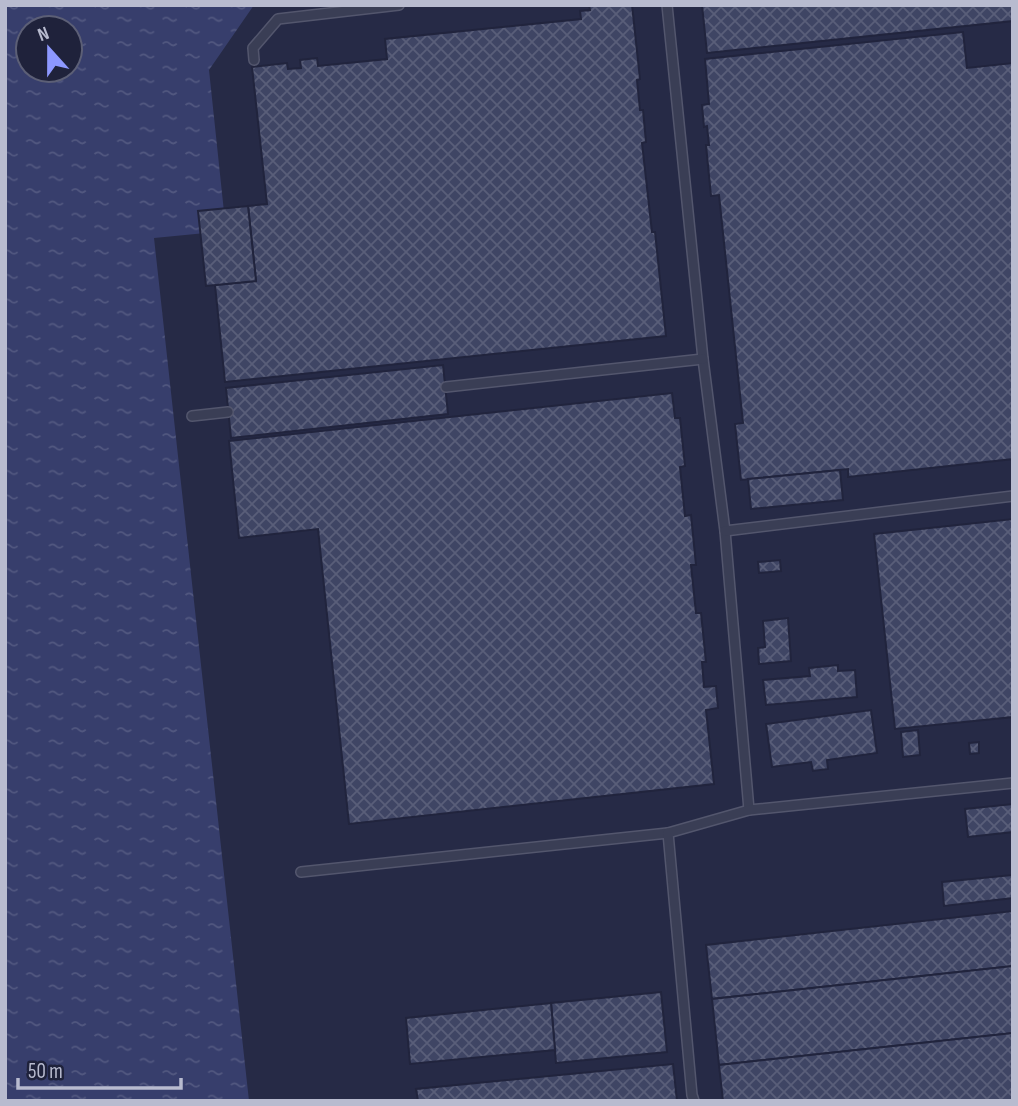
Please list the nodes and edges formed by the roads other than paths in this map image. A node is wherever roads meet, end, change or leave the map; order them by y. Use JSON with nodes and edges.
{"nodes":[{"id":1,"x":399,"y":5,"type":"edge"},
{"id":2,"x":667,"y":5,"type":"edge"},
{"id":3,"x":254,"y":61,"type":"dead end"},
{"id":4,"x":703,"y":359,"type":"junction"},
{"id":5,"x":446,"y":387,"type":"dead end"},
{"id":6,"x":228,"y":412,"type":"dead end"},
{"id":7,"x":192,"y":415,"type":"dead end"},
{"id":8,"x":1013,"y":496,"type":"edge"},
{"id":9,"x":725,"y":531,"type":"junction"},
{"id":10,"x":1013,"y":783,"type":"edge"},
{"id":11,"x":749,"y":810,"type":"junction"},
{"id":12,"x":668,"y":833,"type":"junction"},
{"id":13,"x":301,"y":872,"type":"dead end"},
{"id":14,"x":694,"y":1101,"type":"edge"}],
"edges":[{"from":1,"to":3,"type":"lane"},
{"from":2,"to":4,"type":"lane"},
{"from":4,"to":5,"type":"lane"},
{"from":4,"to":9,"type":"lane"},
{"from":6,"to":7,"type":"lane"},
{"from":8,"to":9,"type":"lane"},
{"from":9,"to":11,"type":"lane"},
{"from":10,"to":11,"type":"lane"},
{"from":11,"to":12,"type":"lane"},
{"from":12,"to":13,"type":"lane"},
{"from":12,"to":14,"type":"lane"}]}
